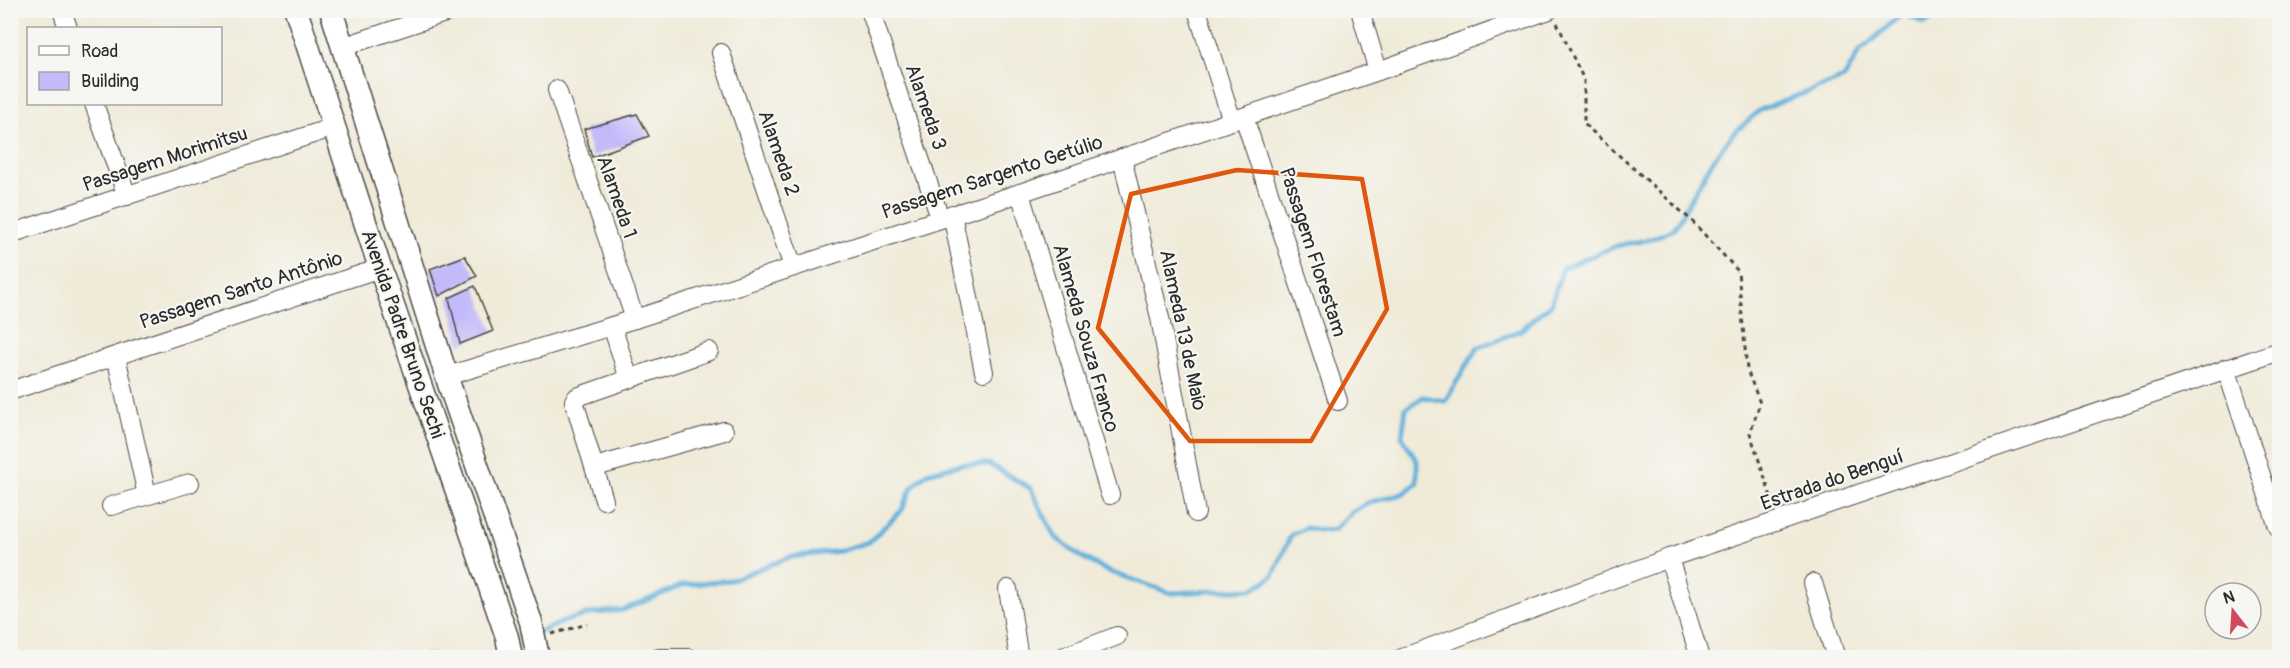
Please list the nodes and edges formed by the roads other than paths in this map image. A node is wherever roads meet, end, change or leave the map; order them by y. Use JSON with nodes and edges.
{"nodes":[{"id":1,"x":62,"y":10,"type":"edge"},
{"id":2,"x":296,"y":10,"type":"edge"},
{"id":3,"x":331,"y":10,"type":"edge"},
{"id":4,"x":454,"y":10,"type":"edge"},
{"id":5,"x":870,"y":10,"type":"edge"},
{"id":6,"x":1197,"y":10,"type":"edge"},
{"id":7,"x":1360,"y":10,"type":"edge"},
{"id":8,"x":1520,"y":15,"type":"edge"},
{"id":9,"x":1552,"y":15,"type":"edge"},
{"id":10,"x":68,"y":27,"type":"edge"},
{"id":11,"x":342,"y":48,"type":"junction"},
{"id":12,"x":721,"y":53,"type":"dead end"},
{"id":13,"x":1378,"y":71,"type":"junction"},
{"id":14,"x":557,"y":90,"type":"dead end"},
{"id":15,"x":94,"y":105,"type":"edge"},
{"id":16,"x":1238,"y":119,"type":"junction"},
{"id":17,"x":334,"y":127,"type":"junction"},
{"id":18,"x":1122,"y":158,"type":"junction"},
{"id":19,"x":1020,"y":193,"type":"junction"},
{"id":20,"x":127,"y":196,"type":"junction"},
{"id":21,"x":946,"y":216,"type":"junction"},
{"id":22,"x":10,"y":234,"type":"edge"},
{"id":23,"x":793,"y":267,"type":"junction"},
{"id":24,"x":380,"y":268,"type":"junction"},
{"id":25,"x":635,"y":319,"type":"junction"},
{"id":26,"x":612,"y":326,"type":"junction"},
{"id":27,"x":709,"y":351,"type":"dead end"},
{"id":28,"x":2280,"y":351,"type":"edge"},
{"id":29,"x":116,"y":356,"type":"junction"},
{"id":30,"x":2226,"y":368,"type":"junction"},
{"id":31,"x":984,"y":372,"type":"dead end"},
{"id":32,"x":447,"y":376,"type":"junction"},
{"id":33,"x":629,"y":379,"type":"junction"},
{"id":34,"x":10,"y":391,"type":"edge"},
{"id":35,"x":1338,"y":401,"type":"dead end"},
{"id":36,"x":724,"y":431,"type":"dead end"},
{"id":37,"x":595,"y":467,"type":"junction"},
{"id":38,"x":190,"y":483,"type":"dead end"},
{"id":39,"x":147,"y":495,"type":"junction"},
{"id":40,"x":1110,"y":495,"type":"dead end"},
{"id":41,"x":604,"y":500,"type":"dead end"},
{"id":42,"x":111,"y":506,"type":"dead end"},
{"id":43,"x":1196,"y":513,"type":"dead end"},
{"id":44,"x":2278,"y":527,"type":"dead end"},
{"id":45,"x":1669,"y":558,"type":"junction"},
{"id":46,"x":1813,"y":583,"type":"dead end"},
{"id":47,"x":1008,"y":589,"type":"dead end"},
{"id":48,"x":1117,"y":636,"type":"dead end"},
{"id":49,"x":536,"y":649,"type":"edge"},
{"id":50,"x":1448,"y":650,"type":"edge"},
{"id":51,"x":511,"y":657,"type":"edge"},
{"id":52,"x":659,"y":657,"type":"edge"},
{"id":53,"x":689,"y":657,"type":"edge"},
{"id":54,"x":1019,"y":657,"type":"edge"},
{"id":55,"x":1060,"y":657,"type":"edge"},
{"id":56,"x":1402,"y":657,"type":"edge"},
{"id":57,"x":1700,"y":657,"type":"edge"},
{"id":58,"x":1836,"y":657,"type":"edge"}],
"edges":[{"from":1,"to":10,"type":"street"},
{"from":2,"to":17,"type":"main road","name":"Avenida Padre Bruno Sechi"},
{"from":3,"to":11,"type":"main road","name":"Avenida Padre Bruno Sechi"},
{"from":4,"to":11,"type":"street"},
{"from":5,"to":21,"type":"street","name":"Alameda 3"},
{"from":6,"to":16,"type":"street","name":"Passagem Florestam"},
{"from":7,"to":13,"type":"street"},
{"from":8,"to":9,"type":"street","name":"Passagem Sargento Getúlio"},
{"from":8,"to":13,"type":"street","name":"Passagem Sargento Getúlio"},
{"from":11,"to":32,"type":"main road","name":"Avenida Padre Bruno Sechi"},
{"from":12,"to":23,"type":"street","name":"Alameda 2"},
{"from":13,"to":16,"type":"street","name":"Passagem Sargento Getúlio"},
{"from":14,"to":25,"type":"street","name":"Alameda 1"},
{"from":15,"to":20,"type":"street"},
{"from":16,"to":18,"type":"street","name":"Passagem Sargento Getúlio"},
{"from":16,"to":35,"type":"street","name":"Passagem Florestam"},
{"from":17,"to":20,"type":"street","name":"Passagem Morimitsu"},
{"from":17,"to":24,"type":"main road","name":"Avenida Padre Bruno Sechi"},
{"from":18,"to":19,"type":"street","name":"Passagem Sargento Getúlio"},
{"from":18,"to":43,"type":"street","name":"Alameda 13 de Maio"},
{"from":19,"to":21,"type":"street","name":"Passagem Sargento Getúlio"},
{"from":19,"to":40,"type":"street","name":"Alameda Souza Franco"},
{"from":20,"to":22,"type":"street","name":"Passagem Morimitsu"},
{"from":21,"to":23,"type":"street","name":"Passagem Sargento Getúlio"},
{"from":21,"to":31,"type":"street","name":"Alameda 3"},
{"from":23,"to":25,"type":"street","name":"Passagem Sargento Getúlio"},
{"from":24,"to":29,"type":"street","name":"Passagem Santo Antônio"},
{"from":24,"to":51,"type":"main road","name":"Avenida Padre Bruno Sechi"},
{"from":25,"to":26,"type":"street","name":"Passagem Sargento Getúlio"},
{"from":26,"to":32,"type":"street","name":"Passagem Sargento Getúlio"},
{"from":26,"to":33,"type":"street"},
{"from":27,"to":33,"type":"street"},
{"from":28,"to":30,"type":"street","name":"Estrada do Benguí"},
{"from":29,"to":34,"type":"street","name":"Passagem Santo Antônio"},
{"from":29,"to":39,"type":"street"},
{"from":30,"to":44,"type":"street"},
{"from":30,"to":45,"type":"street","name":"Estrada do Benguí"},
{"from":32,"to":49,"type":"main road","name":"Avenida Padre Bruno Sechi"},
{"from":33,"to":37,"type":"street"},
{"from":36,"to":37,"type":"street"},
{"from":37,"to":41,"type":"street"},
{"from":38,"to":39,"type":"street"},
{"from":39,"to":42,"type":"street"},
{"from":45,"to":50,"type":"street","name":"Estrada do Benguí"},
{"from":45,"to":57,"type":"street"},
{"from":46,"to":58,"type":"street"},
{"from":47,"to":54,"type":"street"},
{"from":48,"to":55,"type":"street"},
{"from":50,"to":56,"type":"street","name":"Estrada do Benguí"},
{"from":52,"to":53,"type":"street"}]}
